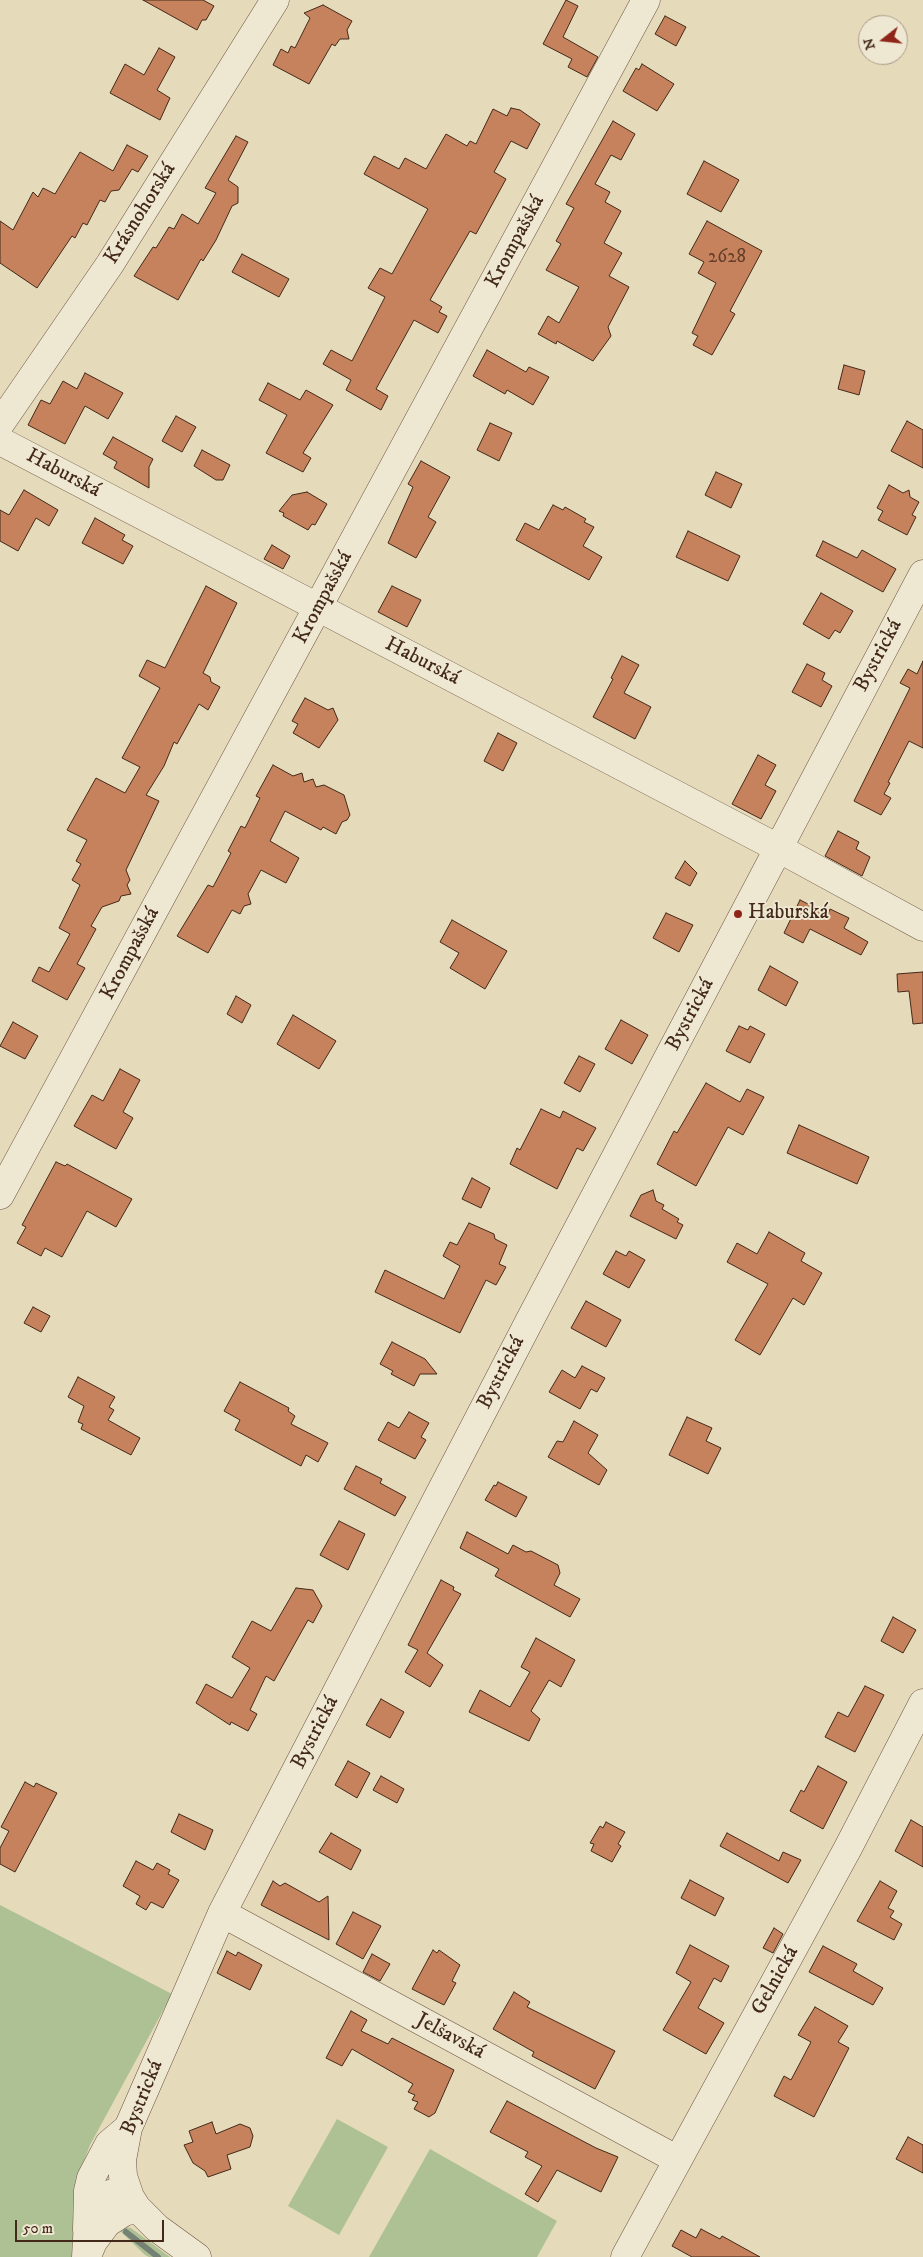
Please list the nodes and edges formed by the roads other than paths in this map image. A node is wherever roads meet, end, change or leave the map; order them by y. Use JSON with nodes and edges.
{"nodes":[{"id":1,"x":275,"y":0,"type":"edge"},
{"id":2,"x":646,"y":0,"type":"edge"},
{"id":3,"x":0,"y":424,"type":"edge"},
{"id":4,"x":0,"y":441,"type":"edge"},
{"id":5,"x":923,"y":574,"type":"edge"},
{"id":6,"x":318,"y":608,"type":"junction"},
{"id":7,"x":778,"y":848,"type":"junction"},
{"id":8,"x":923,"y":927,"type":"edge"},
{"id":9,"x":0,"y":1195,"type":"edge"},
{"id":10,"x":923,"y":1703,"type":"edge"},
{"id":11,"x":222,"y":1914,"type":"junction"},
{"id":12,"x":128,"y":2128,"type":"junction"},
{"id":13,"x":678,"y":2160,"type":"junction"},
{"id":14,"x":132,"y":2198,"type":"junction"},
{"id":15,"x":87,"y":2230,"type":"junction"},
{"id":16,"x":87,"y":2257,"type":"edge"},
{"id":17,"x":197,"y":2257,"type":"edge"},
{"id":18,"x":625,"y":2257,"type":"edge"}],
"edges":[{"from":1,"to":3,"type":"street","name":"Krásnohorská"},
{"from":2,"to":6,"type":"street","name":"Krompašská"},
{"from":4,"to":6,"type":"street","name":"Haburská"},
{"from":5,"to":7,"type":"street","name":"Bystrická"},
{"from":6,"to":7,"type":"street","name":"Haburská"},
{"from":6,"to":9,"type":"street","name":"Krompašská"},
{"from":7,"to":8,"type":"street","name":"Haburská"},
{"from":7,"to":11,"type":"street","name":"Bystrická"},
{"from":10,"to":13,"type":"street","name":"Gelnická"},
{"from":11,"to":12,"type":"street","name":"Bystrická"},
{"from":11,"to":13,"type":"street","name":"Jelšavská"},
{"from":12,"to":14,"type":"street","name":"Bystrická"},
{"from":12,"to":15,"type":"street"},
{"from":13,"to":18,"type":"street","name":"Gelnická"},
{"from":14,"to":15,"type":"street"},
{"from":14,"to":16,"type":"street"},
{"from":14,"to":17,"type":"street"},
{"from":15,"to":16,"type":"street"}]}
